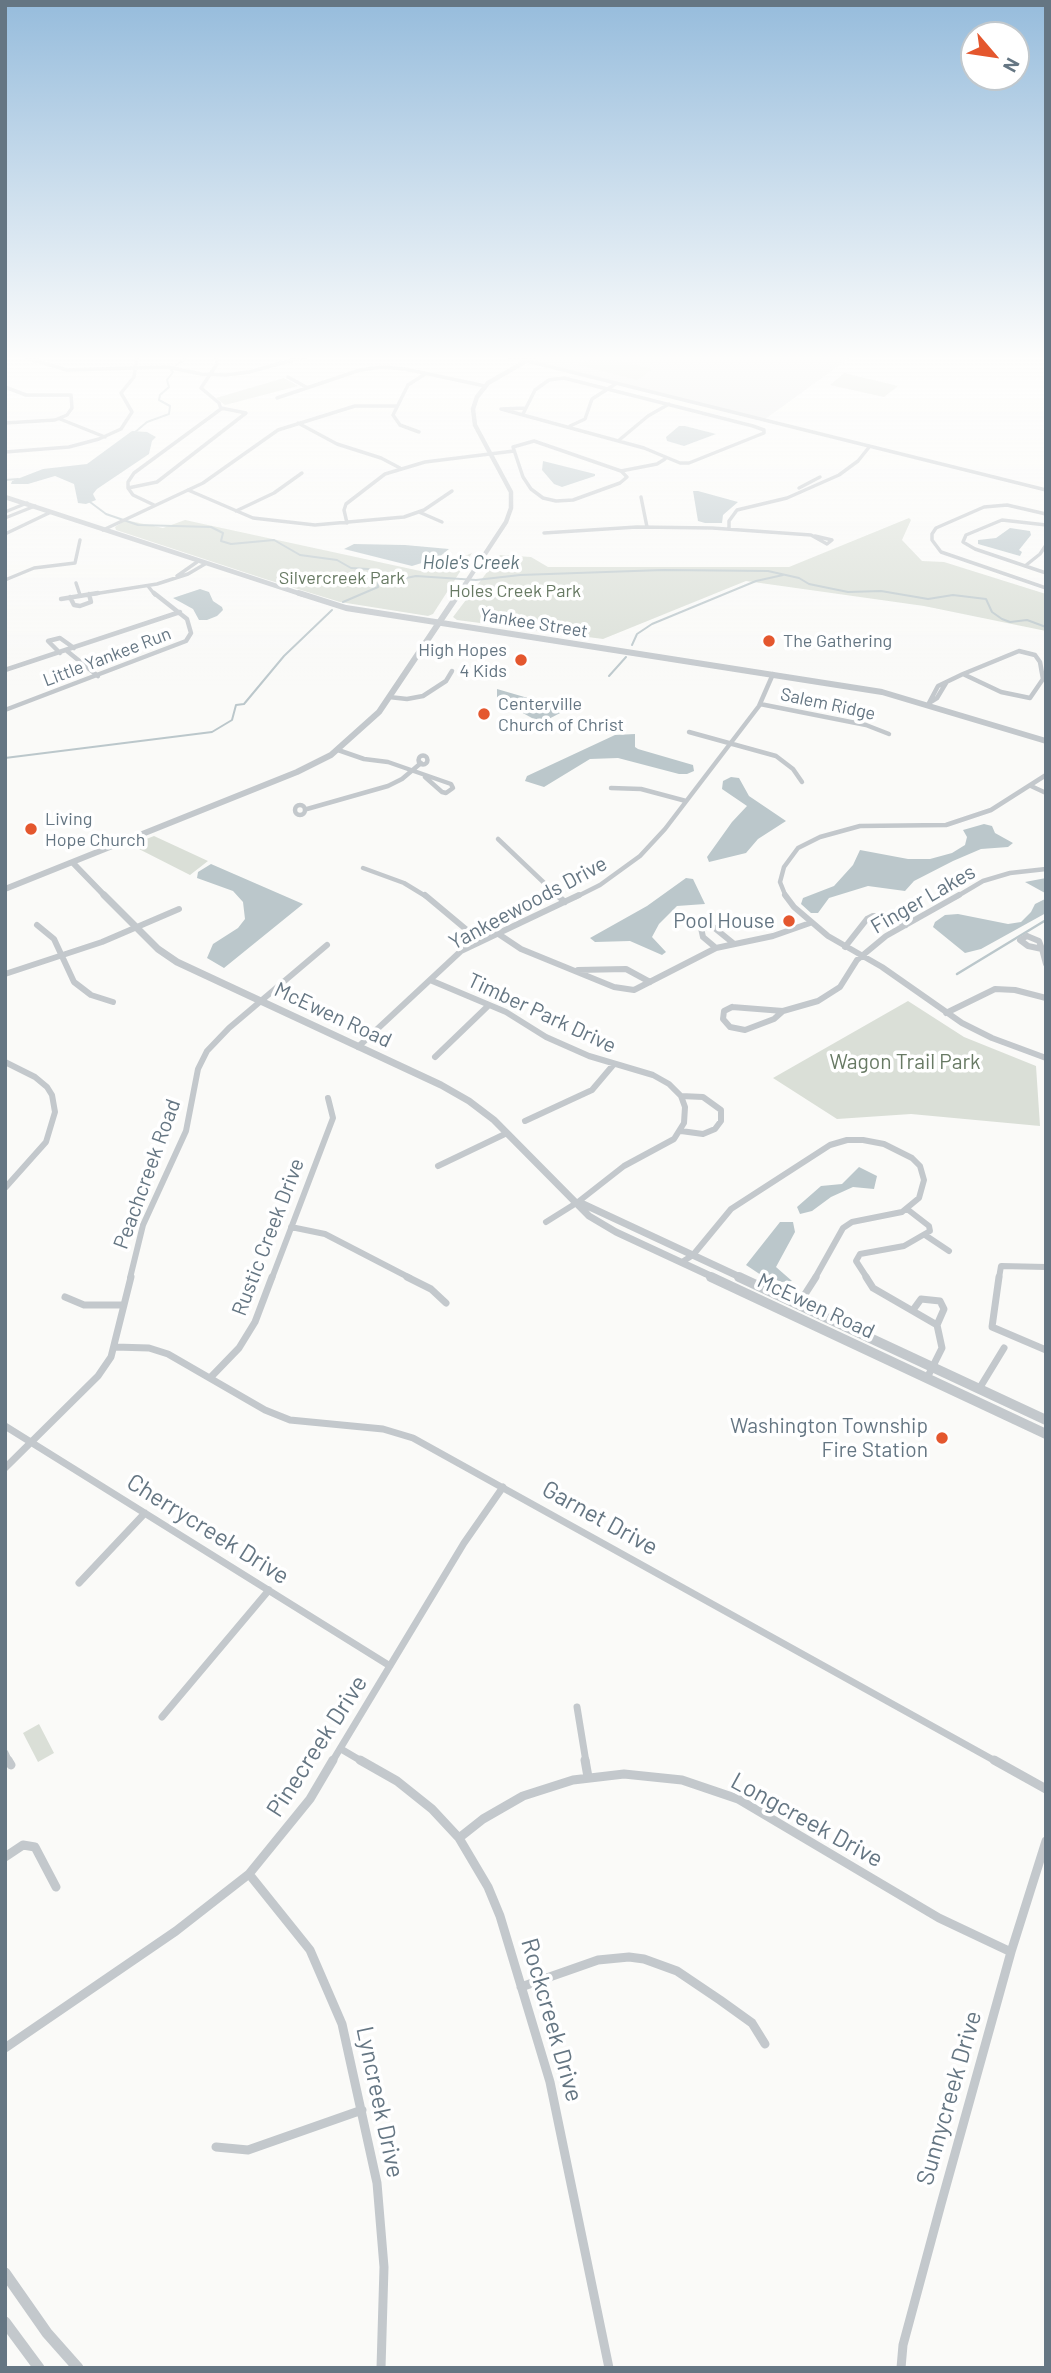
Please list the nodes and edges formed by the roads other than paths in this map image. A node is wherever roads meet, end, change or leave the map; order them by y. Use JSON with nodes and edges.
{"nodes":[{"id":1,"x":142,"y":467,"type":"edge"},
{"id":2,"x":177,"y":467,"type":"edge"},
{"id":3,"x":227,"y":467,"type":"edge"},
{"id":4,"x":405,"y":467,"type":"edge"},
{"id":5,"x":498,"y":467,"type":"edge"},
{"id":6,"x":518,"y":467,"type":"edge"},
{"id":7,"x":609,"y":467,"type":"edge"},
{"id":8,"x":648,"y":467,"type":"edge"},
{"id":9,"x":849,"y":467,"type":"edge"},
{"id":10,"x":953,"y":467,"type":"edge"},
{"id":11,"x":400,"y":468,"type":"joint"},
{"id":12,"x":621,"y":471,"type":"junction"},
{"id":13,"x":302,"y":473,"type":"dead end"},
{"id":14,"x":128,"y":488,"type":"junction"},
{"id":15,"x":188,"y":490,"type":"junction"},
{"id":16,"x":1046,"y":490,"type":"edge"},
{"id":17,"x":452,"y":491,"type":"dead end"},
{"id":18,"x":5,"y":495,"type":"edge"},
{"id":19,"x":641,"y":497,"type":"dead end"},
{"id":20,"x":27,"y":503,"type":"junction"},
{"id":21,"x":154,"y":505,"type":"junction"},
{"id":22,"x":35,"y":506,"type":"junction"},
{"id":23,"x":5,"y":512,"type":"edge"},
{"id":24,"x":51,"y":512,"type":"junction"},
{"id":25,"x":236,"y":512,"type":"junction"},
{"id":26,"x":419,"y":512,"type":"junction"},
{"id":27,"x":1046,"y":514,"type":"edge"},
{"id":28,"x":5,"y":518,"type":"edge"},
{"id":29,"x":442,"y":522,"type":"dead end"},
{"id":30,"x":347,"y":523,"type":"junction"},
{"id":31,"x":1046,"y":525,"type":"edge"},
{"id":32,"x":647,"y":527,"type":"junction"},
{"id":33,"x":729,"y":529,"type":"junction"},
{"id":34,"x":103,"y":530,"type":"junction"},
{"id":35,"x":544,"y":533,"type":"dead end"},
{"id":36,"x":5,"y":534,"type":"edge"},
{"id":37,"x":815,"y":536,"type":"dead end"},
{"id":38,"x":80,"y":540,"type":"dead end"},
{"id":39,"x":1046,"y":545,"type":"edge"},
{"id":40,"x":197,"y":562,"type":"junction"},
{"id":41,"x":205,"y":564,"type":"junction"},
{"id":42,"x":1025,"y":566,"type":"junction"},
{"id":43,"x":1046,"y":573,"type":"edge"},
{"id":44,"x":176,"y":578,"type":"junction"},
{"id":45,"x":5,"y":579,"type":"edge"},
{"id":46,"x":1046,"y":580,"type":"edge"},
{"id":47,"x":76,"y":583,"type":"dead end"},
{"id":48,"x":148,"y":586,"type":"junction"},
{"id":49,"x":1038,"y":586,"type":"junction"},
{"id":50,"x":1046,"y":588,"type":"edge"},
{"id":51,"x":89,"y":594,"type":"junction"},
{"id":52,"x":80,"y":595,"type":"junction"},
{"id":53,"x":69,"y":597,"type":"junction"},
{"id":54,"x":61,"y":599,"type":"dead end"},
{"id":55,"x":180,"y":612,"type":"junction"},
{"id":56,"x":439,"y":624,"type":"junction"},
{"id":57,"x":74,"y":648,"type":"junction"},
{"id":58,"x":67,"y":651,"type":"junction"},
{"id":59,"x":60,"y":653,"type":"junction"},
{"id":60,"x":5,"y":670,"type":"edge"},
{"id":61,"x":452,"y":671,"type":"dead end"},
{"id":62,"x":773,"y":674,"type":"junction"},
{"id":63,"x":963,"y":674,"type":"junction"},
{"id":64,"x":98,"y":676,"type":"junction"},
{"id":65,"x":389,"y":697,"type":"junction"},
{"id":66,"x":929,"y":703,"type":"junction"},
{"id":67,"x":760,"y":704,"type":"junction"},
{"id":68,"x":5,"y":710,"type":"edge"},
{"id":69,"x":689,"y":732,"type":"dead end"},
{"id":70,"x":889,"y":734,"type":"dead end"},
{"id":71,"x":1046,"y":741,"type":"edge"},
{"id":72,"x":730,"y":743,"type":"junction"},
{"id":73,"x":338,"y":750,"type":"junction"},
{"id":74,"x":421,"y":763,"type":"dead end"},
{"id":75,"x":410,"y":771,"type":"junction"},
{"id":76,"x":1046,"y":775,"type":"edge"},
{"id":77,"x":425,"y":777,"type":"junction"},
{"id":78,"x":802,"y":782,"type":"dead end"},
{"id":79,"x":1033,"y":785,"type":"junction"},
{"id":80,"x":611,"y":788,"type":"dead end"},
{"id":81,"x":1046,"y":791,"type":"edge"},
{"id":82,"x":686,"y":801,"type":"junction"},
{"id":83,"x":307,"y":809,"type":"dead end"},
{"id":84,"x":498,"y":839,"type":"dead end"},
{"id":85,"x":73,"y":863,"type":"junction"},
{"id":86,"x":363,"y":868,"type":"dead end"},
{"id":87,"x":1046,"y":869,"type":"edge"},
{"id":88,"x":5,"y":889,"type":"edge"},
{"id":89,"x":565,"y":902,"type":"junction"},
{"id":90,"x":178,"y":909,"type":"dead end"},
{"id":91,"x":810,"y":923,"type":"junction"},
{"id":92,"x":37,"y":925,"type":"dead end"},
{"id":93,"x":906,"y":925,"type":"junction"},
{"id":94,"x":136,"y":927,"type":"junction"},
{"id":95,"x":497,"y":933,"type":"junction"},
{"id":96,"x":480,"y":941,"type":"junction"},
{"id":97,"x":733,"y":943,"type":"junction"},
{"id":98,"x":327,"y":945,"type":"dead end"},
{"id":99,"x":845,"y":947,"type":"junction"},
{"id":100,"x":716,"y":948,"type":"junction"},
{"id":101,"x":1042,"y":949,"type":"dead end"},
{"id":102,"x":61,"y":955,"type":"junction"},
{"id":103,"x":861,"y":956,"type":"junction"},
{"id":104,"x":1046,"y":964,"type":"edge"},
{"id":105,"x":575,"y":971,"type":"junction"},
{"id":106,"x":5,"y":974,"type":"edge"},
{"id":107,"x":430,"y":980,"type":"junction"},
{"id":108,"x":650,"y":982,"type":"junction"},
{"id":109,"x":1045,"y":997,"type":"edge"},
{"id":110,"x":261,"y":1001,"type":"junction"},
{"id":111,"x":113,"y":1002,"type":"dead end"},
{"id":112,"x":489,"y":1005,"type":"junction"},
{"id":113,"x":783,"y":1011,"type":"junction"},
{"id":114,"x":946,"y":1013,"type":"junction"},
{"id":115,"x":358,"y":1047,"type":"junction"},
{"id":116,"x":435,"y":1057,"type":"dead end"},
{"id":117,"x":1046,"y":1058,"type":"edge"},
{"id":118,"x":5,"y":1062,"type":"edge"},
{"id":119,"x":614,"y":1064,"type":"junction"},
{"id":120,"x":681,"y":1096,"type":"junction"},
{"id":121,"x":328,"y":1098,"type":"dead end"},
{"id":122,"x":525,"y":1121,"type":"dead end"},
{"id":123,"x":681,"y":1131,"type":"junction"},
{"id":124,"x":507,"y":1133,"type":"junction"},
{"id":125,"x":438,"y":1167,"type":"dead end"},
{"id":126,"x":5,"y":1175,"type":"edge"},
{"id":127,"x":15,"y":1179,"type":"junction"},
{"id":128,"x":5,"y":1188,"type":"edge"},
{"id":129,"x":578,"y":1202,"type":"junction"},
{"id":130,"x":907,"y":1209,"type":"junction"},
{"id":131,"x":546,"y":1222,"type":"dead end"},
{"id":132,"x":291,"y":1227,"type":"junction"},
{"id":133,"x":925,"y":1235,"type":"junction"},
{"id":134,"x":948,"y":1251,"type":"dead end"},
{"id":135,"x":693,"y":1255,"type":"junction"},
{"id":136,"x":682,"y":1262,"type":"junction"},
{"id":137,"x":1046,"y":1267,"type":"edge"},
{"id":138,"x":65,"y":1297,"type":"dead end"},
{"id":139,"x":446,"y":1303,"type":"dead end"},
{"id":140,"x":124,"y":1305,"type":"junction"},
{"id":141,"x":799,"y":1305,"type":"junction"},
{"id":142,"x":913,"y":1310,"type":"junction"},
{"id":143,"x":937,"y":1325,"type":"junction"},
{"id":144,"x":115,"y":1347,"type":"junction"},
{"id":145,"x":1004,"y":1348,"type":"dead end"},
{"id":146,"x":1046,"y":1350,"type":"edge"},
{"id":147,"x":933,"y":1367,"type":"junction"},
{"id":148,"x":210,"y":1378,"type":"junction"},
{"id":149,"x":927,"y":1378,"type":"junction"},
{"id":150,"x":979,"y":1389,"type":"junction"},
{"id":151,"x":1046,"y":1420,"type":"edge"},
{"id":152,"x":5,"y":1426,"type":"edge"},
{"id":153,"x":1046,"y":1434,"type":"edge"},
{"id":154,"x":32,"y":1443,"type":"junction"},
{"id":155,"x":5,"y":1468,"type":"edge"},
{"id":156,"x":503,"y":1487,"type":"junction"},
{"id":157,"x":145,"y":1513,"type":"junction"},
{"id":158,"x":79,"y":1583,"type":"dead end"},
{"id":159,"x":269,"y":1590,"type":"junction"},
{"id":160,"x":390,"y":1666,"type":"junction"},
{"id":161,"x":577,"y":1707,"type":"dead end"},
{"id":162,"x":162,"y":1717,"type":"dead end"},
{"id":163,"x":341,"y":1749,"type":"junction"},
{"id":164,"x":5,"y":1753,"type":"edge"},
{"id":165,"x":11,"y":1765,"type":"dead end"},
{"id":166,"x":588,"y":1777,"type":"junction"},
{"id":167,"x":1046,"y":1789,"type":"edge"},
{"id":168,"x":459,"y":1838,"type":"junction"},
{"id":169,"x":1046,"y":1841,"type":"edge"},
{"id":170,"x":5,"y":1857,"type":"edge"},
{"id":171,"x":249,"y":1874,"type":"junction"},
{"id":172,"x":56,"y":1887,"type":"dead end"},
{"id":173,"x":1011,"y":1952,"type":"junction"},
{"id":174,"x":522,"y":1987,"type":"junction"},
{"id":175,"x":765,"y":2044,"type":"dead end"},
{"id":176,"x":5,"y":2048,"type":"edge"},
{"id":177,"x":362,"y":2110,"type":"junction"},
{"id":178,"x":216,"y":2147,"type":"dead end"},
{"id":179,"x":5,"y":2273,"type":"edge"},
{"id":180,"x":5,"y":2322,"type":"edge"},
{"id":181,"x":39,"y":2368,"type":"edge"},
{"id":182,"x":78,"y":2368,"type":"edge"},
{"id":183,"x":381,"y":2368,"type":"edge"},
{"id":184,"x":609,"y":2368,"type":"edge"},
{"id":185,"x":901,"y":2368,"type":"edge"}],
"edges":[{"from":1,"to":14,"type":"street"},
{"from":2,"to":14,"type":"street"},
{"from":3,"to":15,"type":"street"},
{"from":4,"to":11,"type":"street"},
{"from":5,"to":56,"type":"street"},
{"from":6,"to":12,"type":"street"},
{"from":7,"to":12,"type":"street"},
{"from":8,"to":12,"type":"street"},
{"from":9,"to":33,"type":"street"},
{"from":10,"to":16,"type":"street"},
{"from":11,"to":30,"type":"street"},
{"from":13,"to":25,"type":"street"},
{"from":14,"to":21,"type":"street"},
{"from":15,"to":21,"type":"street"},
{"from":15,"to":25,"type":"street"},
{"from":17,"to":26,"type":"street"},
{"from":18,"to":20,"type":"street","name":"Yankee Street"},
{"from":19,"to":32,"type":"street"},
{"from":20,"to":22,"type":"street","name":"Yankee Street"},
{"from":20,"to":23,"type":"street"},
{"from":21,"to":34,"type":"street"},
{"from":22,"to":24,"type":"street","name":"Yankee Street"},
{"from":22,"to":28,"type":"street"},
{"from":24,"to":34,"type":"street","name":"Yankee Street"},
{"from":24,"to":36,"type":"street"},
{"from":25,"to":30,"type":"street"},
{"from":26,"to":29,"type":"street"},
{"from":26,"to":30,"type":"street"},
{"from":27,"to":49,"type":"street"},
{"from":31,"to":42,"type":"street"},
{"from":32,"to":33,"type":"street"},
{"from":32,"to":35,"type":"street"},
{"from":33,"to":37,"type":"street"},
{"from":34,"to":40,"type":"street","name":"Yankee Street"},
{"from":38,"to":45,"type":"street"},
{"from":39,"to":42,"type":"street"},
{"from":40,"to":41,"type":"street","name":"Yankee Street"},
{"from":40,"to":44,"type":"street"},
{"from":41,"to":44,"type":"street"},
{"from":41,"to":56,"type":"street","name":"Yankee Street"},
{"from":42,"to":43,"type":"street"},
{"from":44,"to":48,"type":"street"},
{"from":46,"to":49,"type":"street"},
{"from":47,"to":52,"type":"street"},
{"from":48,"to":51,"type":"street"},
{"from":48,"to":55,"type":"street","name":"Little Yankee Run"},
{"from":49,"to":50,"type":"street"},
{"from":51,"to":52,"type":"street"},
{"from":51,"to":53,"type":"street"},
{"from":52,"to":53,"type":"street"},
{"from":53,"to":54,"type":"street"},
{"from":55,"to":57,"type":"street"},
{"from":55,"to":64,"type":"street","name":"Little Yankee Run"},
{"from":56,"to":62,"type":"street","name":"Yankee Street"},
{"from":56,"to":65,"type":"street"},
{"from":57,"to":58,"type":"street"},
{"from":57,"to":59,"type":"street"},
{"from":58,"to":59,"type":"street"},
{"from":58,"to":64,"type":"street"},
{"from":59,"to":60,"type":"street"},
{"from":61,"to":65,"type":"street"},
{"from":62,"to":66,"type":"street","name":"Yankee Street"},
{"from":62,"to":67,"type":"street","name":"Yankeewoods Drive"},
{"from":63,"to":63,"type":"street"},
{"from":63,"to":66,"type":"street"},
{"from":64,"to":68,"type":"street","name":"Little Yankee Run"},
{"from":65,"to":73,"type":"street"},
{"from":66,"to":71,"type":"street","name":"Yankee Street"},
{"from":67,"to":70,"type":"street","name":"Salem Ridge"},
{"from":67,"to":72,"type":"street","name":"Yankeewoods Drive"},
{"from":69,"to":72,"type":"street"},
{"from":72,"to":78,"type":"street"},
{"from":72,"to":82,"type":"street","name":"Yankeewoods Drive"},
{"from":73,"to":75,"type":"street"},
{"from":73,"to":85,"type":"street"},
{"from":74,"to":75,"type":"street"},
{"from":75,"to":77,"type":"street"},
{"from":75,"to":83,"type":"street"},
{"from":76,"to":79,"type":"street"},
{"from":77,"to":77,"type":"street"},
{"from":79,"to":81,"type":"street"},
{"from":79,"to":91,"type":"street"},
{"from":80,"to":82,"type":"street"},
{"from":82,"to":89,"type":"street","name":"Yankeewoods Drive"},
{"from":84,"to":89,"type":"street"},
{"from":85,"to":88,"type":"street"},
{"from":85,"to":94,"type":"street","name":"McEwen Road"},
{"from":86,"to":96,"type":"street"},
{"from":87,"to":93,"type":"street","name":"Finger Lakes"},
{"from":89,"to":95,"type":"street","name":"Yankeewoods Drive"},
{"from":90,"to":94,"type":"street"},
{"from":91,"to":97,"type":"street"},
{"from":91,"to":99,"type":"street"},
{"from":92,"to":102,"type":"street"},
{"from":93,"to":99,"type":"street"},
{"from":93,"to":103,"type":"street","name":"Finger Lakes"},
{"from":94,"to":102,"type":"street"},
{"from":94,"to":110,"type":"street","name":"McEwen Road"},
{"from":95,"to":96,"type":"street","name":"Yankeewoods Drive"},
{"from":95,"to":105,"type":"street"},
{"from":96,"to":107,"type":"street","name":"Yankeewoods Drive"},
{"from":97,"to":100,"type":"street"},
{"from":97,"to":100,"type":"street"},
{"from":98,"to":110,"type":"street","name":"Peachcreek Road"},
{"from":99,"to":103,"type":"street"},
{"from":100,"to":108,"type":"street"},
{"from":101,"to":104,"type":"street"},
{"from":102,"to":106,"type":"street"},
{"from":102,"to":111,"type":"street"},
{"from":103,"to":113,"type":"street","name":"Finger Lakes"},
{"from":103,"to":114,"type":"street"},
{"from":105,"to":108,"type":"street"},
{"from":105,"to":108,"type":"street"},
{"from":107,"to":112,"type":"street","name":"Timber Park Drive"},
{"from":107,"to":115,"type":"street","name":"Yankeewoods Drive"},
{"from":109,"to":114,"type":"street"},
{"from":110,"to":115,"type":"street","name":"McEwen Road"},
{"from":110,"to":140,"type":"street","name":"Peachcreek Road"},
{"from":112,"to":116,"type":"street"},
{"from":112,"to":119,"type":"street","name":"Timber Park Drive"},
{"from":113,"to":113,"type":"street"},
{"from":114,"to":117,"type":"street"},
{"from":115,"to":124,"type":"street","name":"McEwen Road"},
{"from":118,"to":127,"type":"street"},
{"from":119,"to":120,"type":"street","name":"Timber Park Drive"},
{"from":119,"to":122,"type":"street"},
{"from":120,"to":123,"type":"street"},
{"from":120,"to":123,"type":"street"},
{"from":121,"to":132,"type":"street","name":"Rustic Creek Drive"},
{"from":123,"to":129,"type":"street"},
{"from":124,"to":125,"type":"street"},
{"from":124,"to":129,"type":"street","name":"McEwen Road"},
{"from":126,"to":127,"type":"street"},
{"from":127,"to":128,"type":"street"},
{"from":129,"to":131,"type":"street"},
{"from":129,"to":135,"type":"street","name":"McEwen Road"},
{"from":129,"to":136,"type":"street","name":"McEwen Road"},
{"from":130,"to":133,"type":"street"},
{"from":130,"to":135,"type":"street"},
{"from":130,"to":141,"type":"street"},
{"from":132,"to":139,"type":"street"},
{"from":132,"to":148,"type":"street","name":"Rustic Creek Drive"},
{"from":133,"to":134,"type":"street"},
{"from":133,"to":142,"type":"street"},
{"from":135,"to":136,"type":"street"},
{"from":135,"to":141,"type":"street","name":"McEwen Road"},
{"from":136,"to":149,"type":"street","name":"McEwen Road"},
{"from":137,"to":146,"type":"street"},
{"from":138,"to":140,"type":"street"},
{"from":140,"to":144,"type":"street","name":"Peachcreek Road"},
{"from":141,"to":147,"type":"street","name":"McEwen Road"},
{"from":142,"to":143,"type":"street"},
{"from":142,"to":143,"type":"street"},
{"from":143,"to":147,"type":"street"},
{"from":144,"to":148,"type":"street","name":"Garnet Drive"},
{"from":144,"to":154,"type":"street","name":"Peachcreek Road"},
{"from":145,"to":150,"type":"street"},
{"from":147,"to":149,"type":"street"},
{"from":147,"to":150,"type":"street","name":"McEwen Road"},
{"from":148,"to":156,"type":"street","name":"Garnet Drive"},
{"from":149,"to":153,"type":"street","name":"McEwen Road"},
{"from":150,"to":151,"type":"street","name":"McEwen Road"},
{"from":152,"to":154,"type":"street","name":"Cherrycreek Drive"},
{"from":154,"to":155,"type":"street","name":"Peachcreek Road"},
{"from":154,"to":157,"type":"street","name":"Cherrycreek Drive"},
{"from":156,"to":160,"type":"street","name":"Pinecreek Drive"},
{"from":156,"to":167,"type":"street","name":"Garnet Drive"},
{"from":157,"to":158,"type":"street"},
{"from":157,"to":159,"type":"street","name":"Cherrycreek Drive"},
{"from":159,"to":160,"type":"street","name":"Cherrycreek Drive"},
{"from":159,"to":162,"type":"street"},
{"from":160,"to":163,"type":"street","name":"Pinecreek Drive"},
{"from":161,"to":166,"type":"street"},
{"from":163,"to":168,"type":"street","name":"Rockcreek Drive"},
{"from":163,"to":171,"type":"street","name":"Pinecreek Drive"},
{"from":164,"to":165,"type":"street"},
{"from":166,"to":168,"type":"street","name":"Longcreek Drive"},
{"from":166,"to":173,"type":"street","name":"Longcreek Drive"},
{"from":168,"to":174,"type":"street","name":"Rockcreek Drive"},
{"from":169,"to":173,"type":"street","name":"Sunnycreek Drive"},
{"from":170,"to":172,"type":"street"},
{"from":171,"to":176,"type":"street","name":"Pinecreek Drive"},
{"from":171,"to":177,"type":"street","name":"Lyncreek Drive"},
{"from":173,"to":185,"type":"street","name":"Sunnycreek Drive"},
{"from":174,"to":175,"type":"street"},
{"from":174,"to":184,"type":"street","name":"Rockcreek Drive"},
{"from":177,"to":178,"type":"street"},
{"from":177,"to":183,"type":"street","name":"Lyncreek Drive"},
{"from":179,"to":182,"type":"street"},
{"from":180,"to":181,"type":"street"}]}
